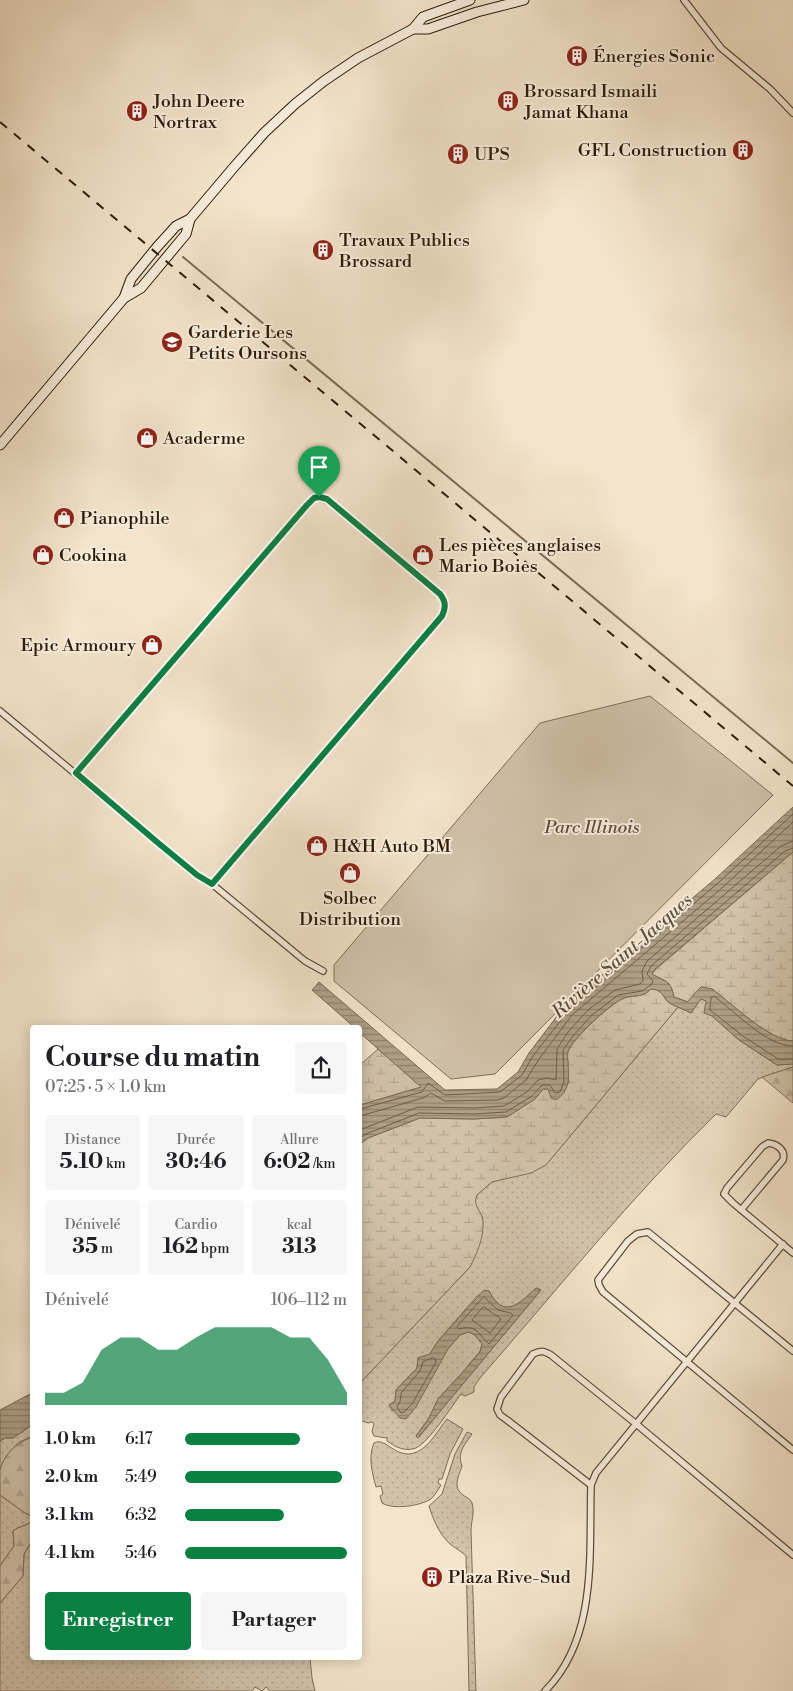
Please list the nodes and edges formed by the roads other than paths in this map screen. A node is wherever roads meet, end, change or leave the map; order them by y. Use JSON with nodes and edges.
{"nodes":[{"id":1,"x":470,"y":0,"type":"edge"},
{"id":2,"x":523,"y":0,"type":"edge"},
{"id":3,"x":684,"y":0,"type":"edge"},
{"id":4,"x":413,"y":29,"type":"junction"},
{"id":5,"x":793,"y":113,"type":"edge"},
{"id":6,"x":190,"y":219,"type":"junction"},
{"id":7,"x":124,"y":298,"type":"junction"},
{"id":8,"x":0,"y":445,"type":"edge"},
{"id":9,"x":0,"y":711,"type":"edge"},
{"id":10,"x":76,"y":773,"type":"junction"},
{"id":11,"x":212,"y":884,"type":"junction"},
{"id":12,"x":323,"y":971,"type":"dead end"},
{"id":13,"x":741,"y":1210,"type":"junction"},
{"id":14,"x":783,"y":1244,"type":"junction"},
{"id":15,"x":793,"y":1253,"type":"edge"},
{"id":16,"x":735,"y":1303,"type":"junction"},
{"id":17,"x":793,"y":1351,"type":"edge"},
{"id":18,"x":686,"y":1362,"type":"junction"},
{"id":19,"x":635,"y":1423,"type":"junction"},
{"id":20,"x":793,"y":1450,"type":"edge"},
{"id":21,"x":592,"y":1485,"type":"junction"},
{"id":22,"x":793,"y":1556,"type":"edge"},
{"id":23,"x":545,"y":1691,"type":"edge"}],
"edges":[{"from":1,"to":4,"type":"main road"},
{"from":2,"to":4,"type":"main road"},
{"from":3,"to":5,"type":"street"},
{"from":4,"to":6,"type":"main road"},
{"from":6,"to":7,"type":"main road"},
{"from":6,"to":7,"type":"main road"},
{"from":7,"to":8,"type":"main road"},
{"from":9,"to":10,"type":"street"},
{"from":10,"to":11,"type":"street"},
{"from":10,"to":11,"type":"street"},
{"from":11,"to":12,"type":"street"},
{"from":13,"to":13,"type":"street"},
{"from":13,"to":14,"type":"street"},
{"from":14,"to":15,"type":"street"},
{"from":14,"to":16,"type":"street"},
{"from":16,"to":17,"type":"street"},
{"from":16,"to":18,"type":"street"},
{"from":16,"to":18,"type":"street"},
{"from":18,"to":19,"type":"street"},
{"from":18,"to":20,"type":"street"},
{"from":19,"to":21,"type":"street"},
{"from":19,"to":21,"type":"street"},
{"from":19,"to":22,"type":"street"},
{"from":21,"to":23,"type":"street"}]}
